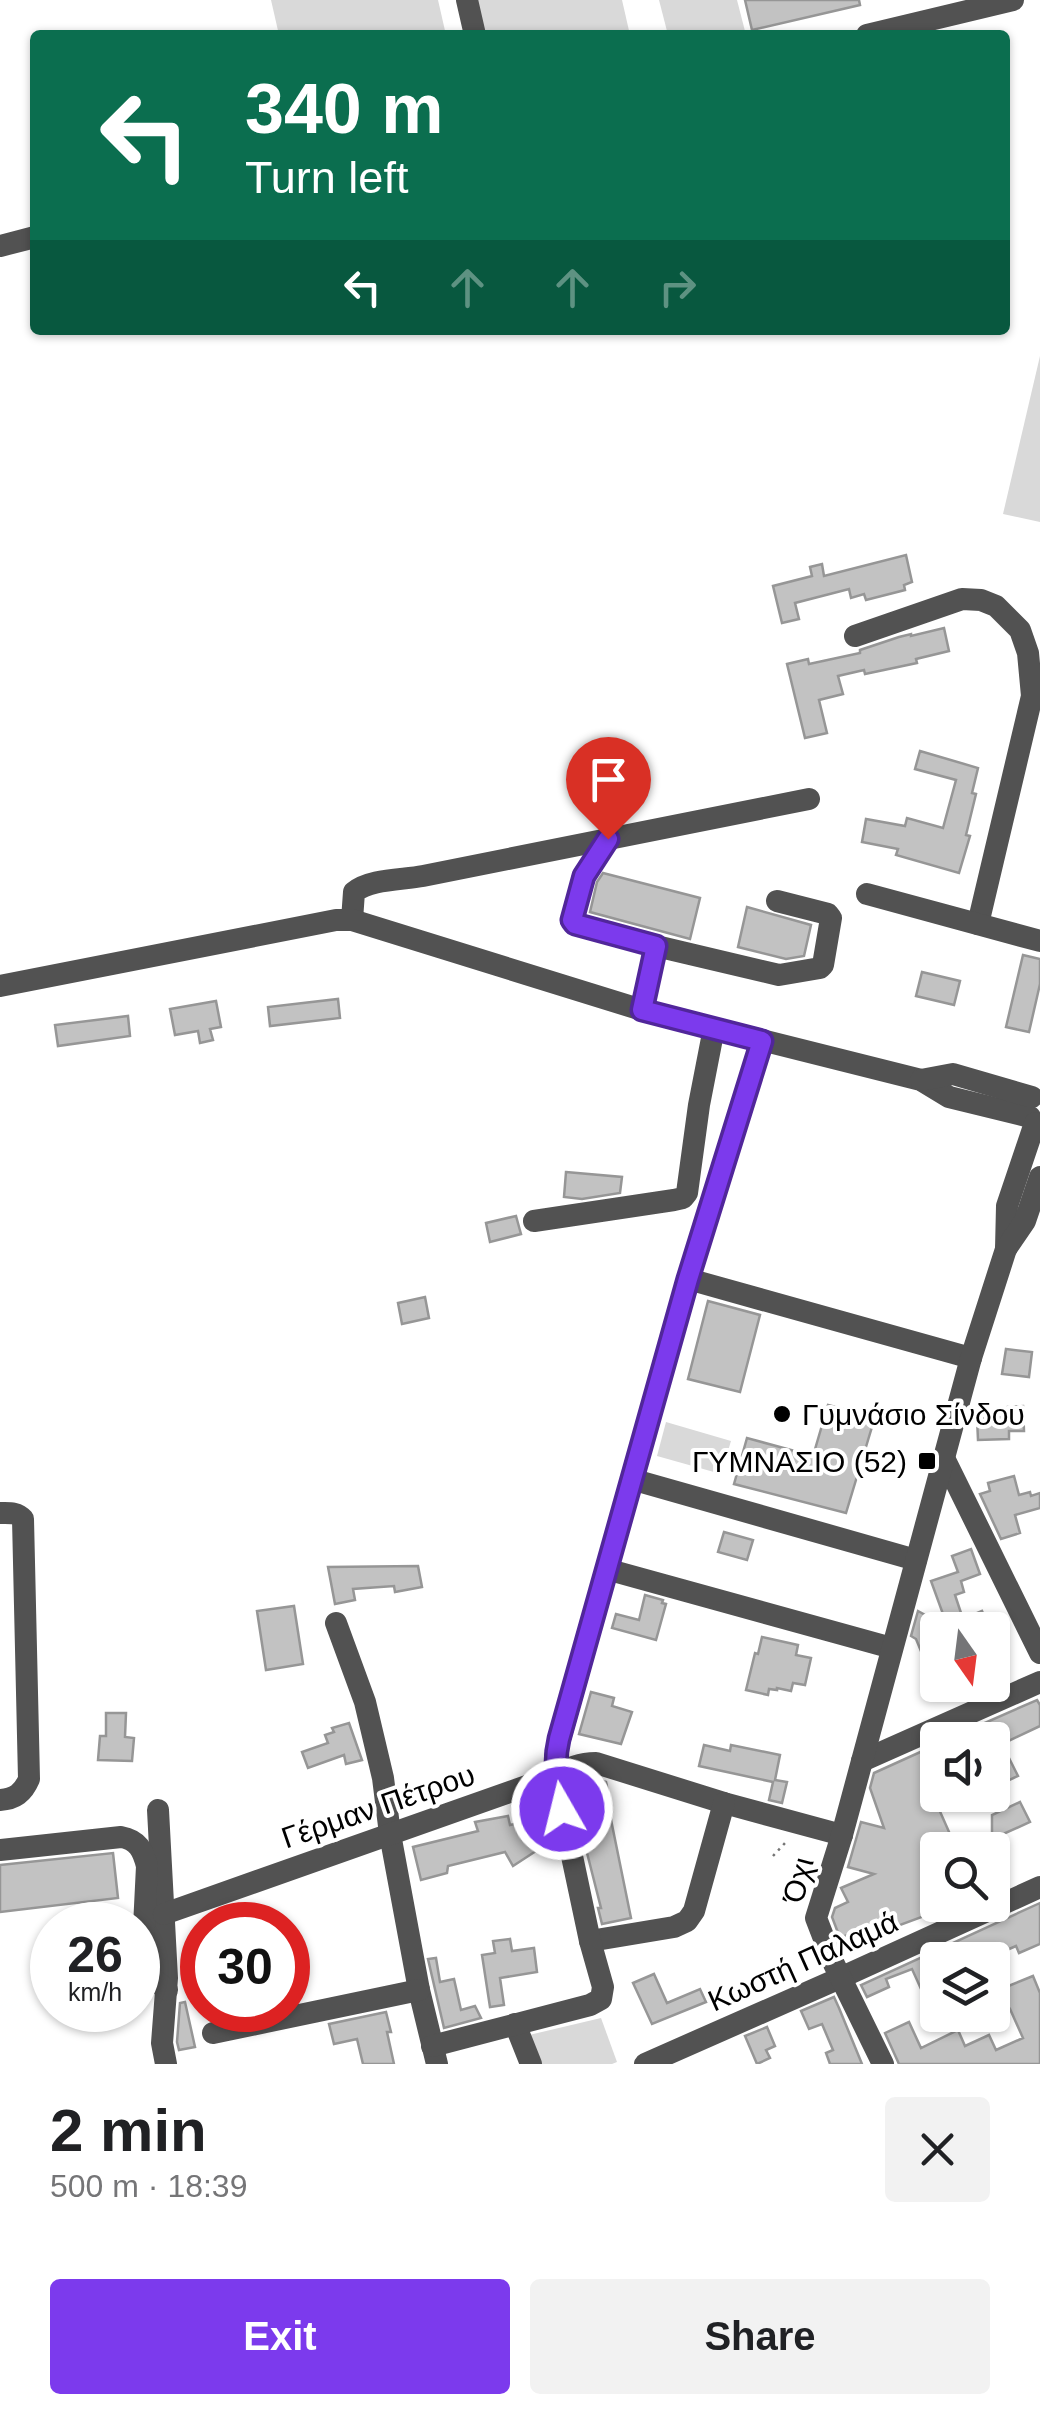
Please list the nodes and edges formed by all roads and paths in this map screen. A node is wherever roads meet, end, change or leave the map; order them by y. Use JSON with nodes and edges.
{"nodes":[{"id":1,"x":467,"y":0,"type":"edge"},
{"id":2,"x":1013,"y":0,"type":"edge"},
{"id":3,"x":978,"y":4,"type":"edge"},
{"id":4,"x":474,"y":30,"type":"edge"},
{"id":5,"x":885,"y":30,"type":"edge"},
{"id":6,"x":30,"y":238,"type":"edge"},
{"id":7,"x":0,"y":246,"type":"edge"},
{"id":8,"x":855,"y":636,"type":"dead end"},
{"id":9,"x":809,"y":799,"type":"dead end"},
{"id":10,"x":608,"y":839,"type":"junction"},
{"id":11,"x":867,"y":894,"type":"dead end"},
{"id":12,"x":777,"y":901,"type":"dead end"},
{"id":13,"x":352,"y":920,"type":"junction"},
{"id":14,"x":978,"y":924,"type":"junction"},
{"id":15,"x":1040,"y":941,"type":"edge"},
{"id":16,"x":656,"y":946,"type":"junction"},
{"id":17,"x":0,"y":986,"type":"edge"},
{"id":18,"x":642,"y":1010,"type":"junction"},
{"id":19,"x":714,"y":1028,"type":"junction"},
{"id":20,"x":762,"y":1041,"type":"junction"},
{"id":21,"x":1035,"y":1111,"type":"edge"},
{"id":22,"x":1040,"y":1177,"type":"edge"},
{"id":23,"x":1032,"y":1217,"type":"edge"},
{"id":24,"x":534,"y":1221,"type":"dead end"},
{"id":25,"x":1006,"y":1249,"type":"junction"},
{"id":26,"x":688,"y":1279,"type":"junction"},
{"id":27,"x":970,"y":1358,"type":"junction"},
{"id":28,"x":944,"y":1458,"type":"junction"},
{"id":29,"x":631,"y":1479,"type":"junction"},
{"id":30,"x":0,"y":1513,"type":"edge"},
{"id":31,"x":916,"y":1560,"type":"junction"},
{"id":32,"x":606,"y":1569,"type":"junction"},
{"id":33,"x":336,"y":1622,"type":"dead end"},
{"id":34,"x":892,"y":1648,"type":"junction"},
{"id":35,"x":1040,"y":1653,"type":"edge"},
{"id":36,"x":1040,"y":1682,"type":"edge"},
{"id":37,"x":862,"y":1761,"type":"junction"},
{"id":38,"x":555,"y":1776,"type":"junction"},
{"id":39,"x":0,"y":1800,"type":"edge"},
{"id":40,"x":724,"y":1803,"type":"junction"},
{"id":41,"x":158,"y":1810,"type":"dead end"},
{"id":42,"x":390,"y":1834,"type":"junction"},
{"id":43,"x":842,"y":1835,"type":"junction"},
{"id":44,"x":0,"y":1850,"type":"edge"},
{"id":45,"x":1040,"y":1886,"type":"edge"},
{"id":46,"x":164,"y":1914,"type":"junction"},
{"id":47,"x":590,"y":1942,"type":"junction"},
{"id":48,"x":840,"y":1978,"type":"junction"},
{"id":49,"x":167,"y":1990,"type":"junction"},
{"id":50,"x":420,"y":1990,"type":"junction"},
{"id":51,"x":514,"y":2024,"type":"junction"},
{"id":52,"x":213,"y":2033,"type":"dead end"},
{"id":53,"x":435,"y":2055,"type":"edge"},
{"id":54,"x":166,"y":2064,"type":"edge"},
{"id":55,"x":531,"y":2064,"type":"edge"},
{"id":56,"x":645,"y":2064,"type":"edge"},
{"id":57,"x":883,"y":2064,"type":"edge"}],
"edges":[{"from":1,"to":4,"type":"street"},
{"from":2,"to":3,"type":"street"},
{"from":3,"to":5,"type":"street"},
{"from":6,"to":7,"type":"street"},
{"from":8,"to":14,"type":"street"},
{"from":9,"to":10,"type":"street"},
{"from":10,"to":13,"type":"street"},
{"from":10,"to":16,"type":"street"},
{"from":11,"to":14,"type":"street"},
{"from":12,"to":16,"type":"street"},
{"from":13,"to":17,"type":"street"},
{"from":13,"to":18,"type":"street"},
{"from":14,"to":15,"type":"street"},
{"from":16,"to":18,"type":"street"},
{"from":18,"to":19,"type":"street"},
{"from":19,"to":20,"type":"street"},
{"from":19,"to":24,"type":"street"},
{"from":20,"to":21,"type":"street"},
{"from":20,"to":26,"type":"street"},
{"from":21,"to":25,"type":"street"},
{"from":22,"to":23,"type":"street"},
{"from":23,"to":25,"type":"street"},
{"from":25,"to":27,"type":"street","name":"Όχι"},
{"from":26,"to":27,"type":"street"},
{"from":26,"to":29,"type":"street"},
{"from":27,"to":28,"type":"street","name":"Όχι"},
{"from":28,"to":31,"type":"street","name":"Όχι"},
{"from":28,"to":35,"type":"street"},
{"from":29,"to":31,"type":"street"},
{"from":29,"to":32,"type":"street"},
{"from":30,"to":39,"type":"street"},
{"from":31,"to":34,"type":"street","name":"Όχι"},
{"from":32,"to":34,"type":"street"},
{"from":32,"to":38,"type":"street"},
{"from":33,"to":42,"type":"street"},
{"from":34,"to":37,"type":"street","name":"Όχι"},
{"from":36,"to":37,"type":"street"},
{"from":37,"to":43,"type":"street","name":"Όχι"},
{"from":38,"to":40,"type":"street","name":"Γέρμαν Πέτρου"},
{"from":38,"to":42,"type":"street","name":"Γέρμαν Πέτρου"},
{"from":38,"to":47,"type":"street"},
{"from":40,"to":43,"type":"street","name":"Γέρμαν Πέτρου"},
{"from":40,"to":47,"type":"street"},
{"from":41,"to":46,"type":"street"},
{"from":42,"to":46,"type":"street","name":"Γέρμαν Πέτρου"},
{"from":42,"to":50,"type":"street"},
{"from":43,"to":48,"type":"street","name":"Όχι"},
{"from":44,"to":49,"type":"street"},
{"from":45,"to":48,"type":"street","name":"Κωστή Παλαμά"},
{"from":46,"to":49,"type":"street"},
{"from":47,"to":51,"type":"street"},
{"from":48,"to":56,"type":"street","name":"Κωστή Παλαμά"},
{"from":48,"to":57,"type":"street","name":"Όχι"},
{"from":49,"to":54,"type":"street"},
{"from":50,"to":52,"type":"street"},
{"from":50,"to":53,"type":"street"},
{"from":51,"to":53,"type":"street"},
{"from":51,"to":55,"type":"street"}]}
